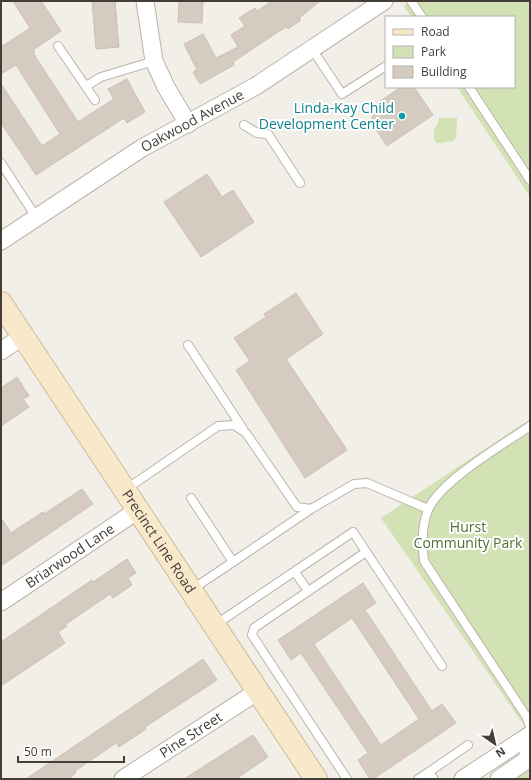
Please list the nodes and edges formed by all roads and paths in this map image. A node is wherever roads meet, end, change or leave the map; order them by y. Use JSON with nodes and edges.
{"nodes":[{"id":1,"x":145,"y":1,"type":"edge"},
{"id":2,"x":384,"y":1,"type":"edge"},
{"id":3,"x":411,"y":1,"type":"edge"},
{"id":4,"x":421,"y":16,"type":"edge"},
{"id":5,"x":58,"y":46,"type":"dead end"},
{"id":6,"x":312,"y":49,"type":"junction"},
{"id":7,"x":154,"y":61,"type":"junction"},
{"id":8,"x":385,"y":67,"type":"edge"},
{"id":9,"x":86,"y":86,"type":"junction"},
{"id":10,"x":470,"y":88,"type":"edge"},
{"id":11,"x":95,"y":100,"type":"dead end"},
{"id":12,"x":188,"y":124,"type":"junction"},
{"id":13,"x":244,"y":125,"type":"dead end"},
{"id":14,"x":1,"y":163,"type":"edge"},
{"id":15,"x":530,"y":180,"type":"edge"},
{"id":16,"x":300,"y":183,"type":"dead end"},
{"id":17,"x":36,"y":217,"type":"junction"},
{"id":18,"x":1,"y":241,"type":"edge"},
{"id":19,"x":1,"y":303,"type":"edge"},
{"id":20,"x":23,"y":336,"type":"junction"},
{"id":21,"x":188,"y":344,"type":"dead end"},
{"id":22,"x":1,"y":351,"type":"edge"},
{"id":23,"x":530,"y":426,"type":"edge"},
{"id":24,"x":246,"y":433,"type":"junction"},
{"id":25,"x":125,"y":490,"type":"junction"},
{"id":26,"x":191,"y":498,"type":"dead end"},
{"id":27,"x":311,"y":509,"type":"junction"},
{"id":28,"x":428,"y":509,"type":"junction"},
{"id":29,"x":138,"y":510,"type":"junction"},
{"id":30,"x":366,"y":552,"type":"junction"},
{"id":31,"x":233,"y":562,"type":"junction"},
{"id":32,"x":295,"y":572,"type":"junction"},
{"id":33,"x":191,"y":590,"type":"junction"},
{"id":34,"x":308,"y":591,"type":"junction"},
{"id":35,"x":1,"y":602,"type":"edge"},
{"id":36,"x":215,"y":626,"type":"junction"},
{"id":37,"x":442,"y":666,"type":"dead end"},
{"id":38,"x":258,"y":691,"type":"junction"},
{"id":39,"x":530,"y":726,"type":"edge"},
{"id":40,"x":530,"y":735,"type":"edge"},
{"id":41,"x":468,"y":745,"type":"dead end"},
{"id":42,"x":526,"y":754,"type":"edge"},
{"id":43,"x":429,"y":772,"type":"junction"},
{"id":44,"x":488,"y":772,"type":"edge"},
{"id":45,"x":123,"y":779,"type":"edge"},
{"id":46,"x":316,"y":779,"type":"edge"},
{"id":47,"x":347,"y":779,"type":"edge"},
{"id":48,"x":418,"y":779,"type":"edge"},
{"id":49,"x":434,"y":779,"type":"edge"},
{"id":50,"x":463,"y":779,"type":"edge"},
{"id":51,"x":499,"y":779,"type":"edge"}],
"edges":[{"from":1,"to":7,"type":"street"},
{"from":2,"to":6,"type":"street","name":"Oakwood Avenue"},
{"from":3,"to":4,"type":"lane"},
{"from":5,"to":9,"type":"lane"},
{"from":6,"to":8,"type":"lane"},
{"from":6,"to":12,"type":"street","name":"Oakwood Avenue"},
{"from":7,"to":9,"type":"lane"},
{"from":7,"to":12,"type":"street"},
{"from":9,"to":11,"type":"lane"},
{"from":10,"to":15,"type":"lane"},
{"from":12,"to":17,"type":"street","name":"Oakwood Avenue"},
{"from":13,"to":16,"type":"lane"},
{"from":14,"to":17,"type":"lane"},
{"from":17,"to":18,"type":"street","name":"Oakwood Avenue"},
{"from":19,"to":20,"type":"main road","name":"Precinct Line Road"},
{"from":20,"to":22,"type":"street"},
{"from":20,"to":25,"type":"main road","name":"Precinct Line Road"},
{"from":21,"to":24,"type":"lane"},
{"from":23,"to":28,"type":"lane"},
{"from":24,"to":25,"type":"lane"},
{"from":24,"to":27,"type":"lane"},
{"from":25,"to":29,"type":"main road","name":"Precinct Line Road"},
{"from":26,"to":31,"type":"lane"},
{"from":27,"to":28,"type":"lane"},
{"from":27,"to":31,"type":"lane"},
{"from":28,"to":39,"type":"lane"},
{"from":29,"to":33,"type":"main road","name":"Precinct Line Road"},
{"from":29,"to":35,"type":"street","name":"Briarwood Lane"},
{"from":30,"to":32,"type":"lane"},
{"from":30,"to":34,"type":"lane"},
{"from":30,"to":37,"type":"lane"},
{"from":31,"to":33,"type":"lane"},
{"from":32,"to":34,"type":"lane"},
{"from":32,"to":36,"type":"lane"},
{"from":33,"to":36,"type":"main road","name":"Precinct Line Road"},
{"from":34,"to":47,"type":"lane"},
{"from":36,"to":38,"type":"main road","name":"Precinct Line Road"},
{"from":38,"to":45,"type":"street","name":"Pine Street"},
{"from":38,"to":46,"type":"main road","name":"Precinct Line Road"},
{"from":40,"to":42,"type":"street"},
{"from":41,"to":43,"type":"lane"},
{"from":42,"to":44,"type":"street"},
{"from":42,"to":51,"type":"street"},
{"from":43,"to":48,"type":"lane"},
{"from":43,"to":49,"type":"lane"},
{"from":44,"to":50,"type":"street"}]}
